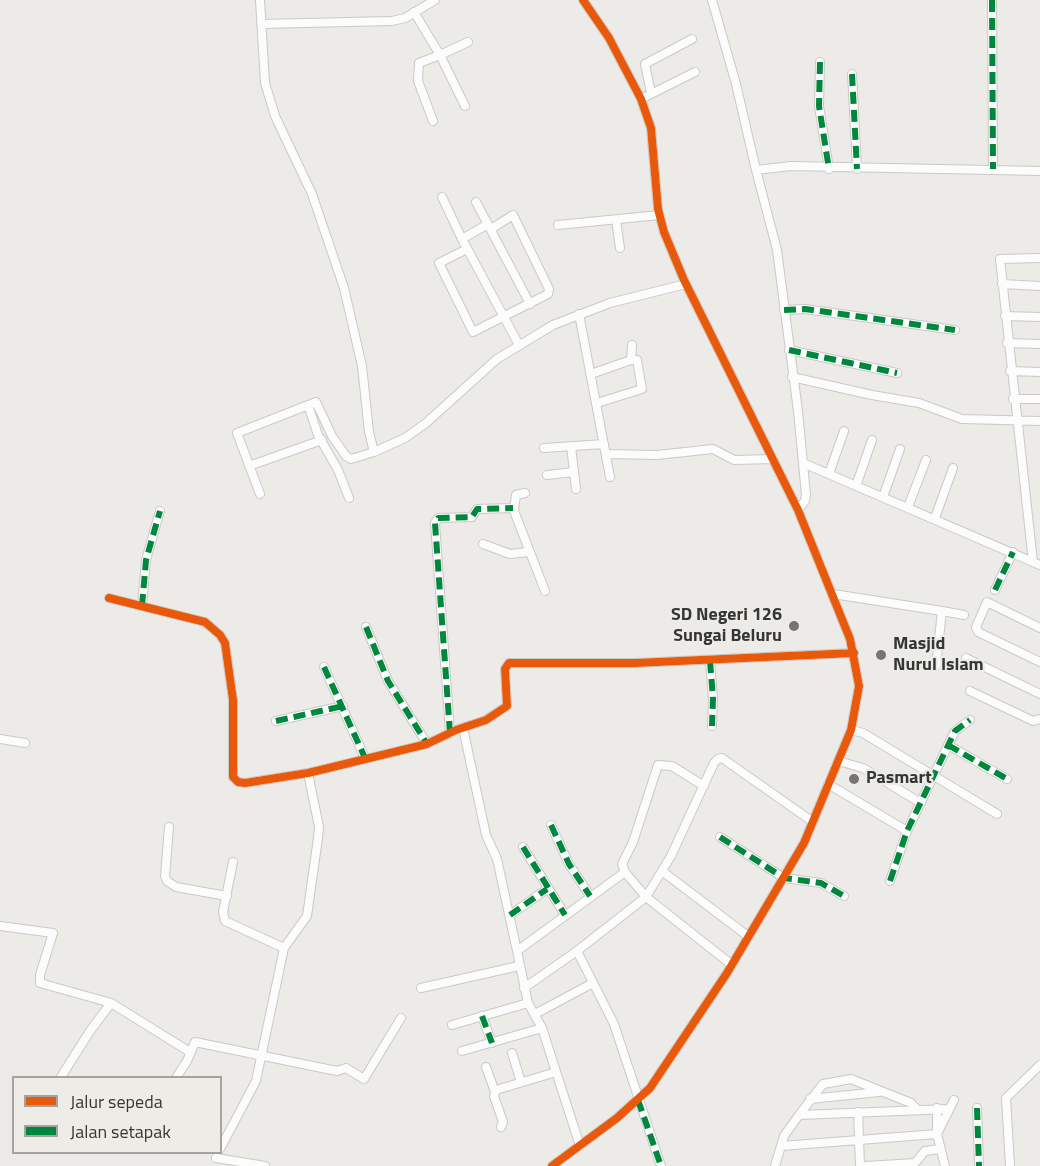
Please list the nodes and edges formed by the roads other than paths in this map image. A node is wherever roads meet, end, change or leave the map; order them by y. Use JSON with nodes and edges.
{"nodes":[{"id":1,"x":260,"y":0,"type":"edge"},
{"id":2,"x":435,"y":0,"type":"edge"},
{"id":3,"x":583,"y":0,"type":"edge"},
{"id":4,"x":712,"y":0,"type":"edge"},
{"id":5,"x":992,"y":0,"type":"edge"},
{"id":6,"x":414,"y":12,"type":"junction"},
{"id":7,"x":261,"y":24,"type":"junction"},
{"id":8,"x":692,"y":39,"type":"dead end"},
{"id":9,"x":468,"y":42,"type":"dead end"},
{"id":10,"x":440,"y":55,"type":"junction"},
{"id":11,"x":820,"y":62,"type":"dead end"},
{"id":12,"x":695,"y":72,"type":"dead end"},
{"id":13,"x":852,"y":74,"type":"dead end"},
{"id":14,"x":651,"y":93,"type":"junction"},
{"id":15,"x":641,"y":99,"type":"junction"},
{"id":16,"x":465,"y":106,"type":"dead end"},
{"id":17,"x":433,"y":121,"type":"dead end"},
{"id":18,"x":829,"y":169,"type":"junction"},
{"id":19,"x":857,"y":169,"type":"junction"},
{"id":20,"x":993,"y":169,"type":"junction"},
{"id":21,"x":756,"y":170,"type":"junction"},
{"id":22,"x":1040,"y":171,"type":"edge"},
{"id":23,"x":442,"y":197,"type":"dead end"},
{"id":24,"x":476,"y":202,"type":"dead end"},
{"id":25,"x":659,"y":215,"type":"junction"},
{"id":26,"x":616,"y":220,"type":"junction"},
{"id":27,"x":558,"y":225,"type":"dead end"},
{"id":28,"x":489,"y":226,"type":"junction"},
{"id":29,"x":462,"y":239,"type":"junction"},
{"id":30,"x":620,"y":248,"type":"dead end"},
{"id":31,"x":467,"y":249,"type":"junction"},
{"id":32,"x":1040,"y":258,"type":"edge"},
{"id":33,"x":684,"y":280,"type":"junction"},
{"id":34,"x":1002,"y":284,"type":"junction"},
{"id":35,"x":1040,"y":286,"type":"edge"},
{"id":36,"x":530,"y":304,"type":"junction"},
{"id":37,"x":784,"y":310,"type":"junction"},
{"id":38,"x":579,"y":314,"type":"junction"},
{"id":39,"x":1005,"y":316,"type":"junction"},
{"id":40,"x":1040,"y":317,"type":"edge"},
{"id":41,"x":505,"y":318,"type":"junction"},
{"id":42,"x":955,"y":330,"type":"dead end"},
{"id":43,"x":1007,"y":343,"type":"junction"},
{"id":44,"x":1040,"y":344,"type":"edge"},
{"id":45,"x":519,"y":345,"type":"junction"},
{"id":46,"x":632,"y":345,"type":"dead end"},
{"id":47,"x":789,"y":350,"type":"junction"},
{"id":48,"x":631,"y":360,"type":"junction"},
{"id":49,"x":1010,"y":371,"type":"junction"},
{"id":50,"x":1040,"y":372,"type":"edge"},
{"id":51,"x":897,"y":373,"type":"dead end"},
{"id":52,"x":591,"y":374,"type":"junction"},
{"id":53,"x":792,"y":377,"type":"junction"},
{"id":54,"x":1013,"y":399,"type":"junction"},
{"id":55,"x":1040,"y":399,"type":"edge"},
{"id":56,"x":597,"y":403,"type":"junction"},
{"id":57,"x":308,"y":405,"type":"junction"},
{"id":58,"x":1016,"y":419,"type":"junction"},
{"id":59,"x":1040,"y":421,"type":"edge"},
{"id":60,"x":844,"y":431,"type":"dead end"},
{"id":61,"x":322,"y":440,"type":"junction"},
{"id":62,"x":872,"y":440,"type":"dead end"},
{"id":63,"x":604,"y":444,"type":"junction"},
{"id":64,"x":571,"y":446,"type":"junction"},
{"id":65,"x":544,"y":448,"type":"dead end"},
{"id":66,"x":900,"y":449,"type":"dead end"},
{"id":67,"x":374,"y":452,"type":"junction"},
{"id":68,"x":606,"y":454,"type":"junction"},
{"id":69,"x":772,"y":459,"type":"junction"},
{"id":70,"x":926,"y":460,"type":"dead end"},
{"id":71,"x":803,"y":463,"type":"junction"},
{"id":72,"x":249,"y":466,"type":"junction"},
{"id":73,"x":953,"y":468,"type":"dead end"},
{"id":74,"x":574,"y":472,"type":"junction"},
{"id":75,"x":829,"y":474,"type":"junction"},
{"id":76,"x":547,"y":475,"type":"dead end"},
{"id":77,"x":610,"y":477,"type":"dead end"},
{"id":78,"x":856,"y":486,"type":"junction"},
{"id":79,"x":576,"y":489,"type":"dead end"},
{"id":80,"x":525,"y":493,"type":"dead end"},
{"id":81,"x":260,"y":494,"type":"dead end"},
{"id":82,"x":883,"y":497,"type":"junction"},
{"id":83,"x":349,"y":498,"type":"dead end"},
{"id":84,"x":908,"y":507,"type":"junction"},
{"id":85,"x":513,"y":508,"type":"junction"},
{"id":86,"x":160,"y":510,"type":"dead end"},
{"id":87,"x":798,"y":510,"type":"junction"},
{"id":88,"x":935,"y":518,"type":"junction"},
{"id":89,"x":483,"y":544,"type":"dead end"},
{"id":90,"x":529,"y":552,"type":"junction"},
{"id":91,"x":1013,"y":552,"type":"junction"},
{"id":92,"x":1037,"y":563,"type":"edge"},
{"id":93,"x":995,"y":590,"type":"dead end"},
{"id":94,"x":545,"y":591,"type":"dead end"},
{"id":95,"x":832,"y":594,"type":"junction"},
{"id":96,"x":109,"y":598,"type":"dead end"},
{"id":97,"x":142,"y":606,"type":"junction"},
{"id":98,"x":942,"y":611,"type":"junction"},
{"id":99,"x":964,"y":615,"type":"dead end"},
{"id":100,"x":366,"y":627,"type":"dead end"},
{"id":101,"x":1040,"y":628,"type":"edge"},
{"id":102,"x":854,"y":653,"type":"junction"},
{"id":103,"x":966,"y":658,"type":"dead end"},
{"id":104,"x":710,"y":661,"type":"junction"},
{"id":105,"x":1040,"y":662,"type":"edge"},
{"id":106,"x":936,"y":666,"type":"dead end"},
{"id":107,"x":324,"y":667,"type":"dead end"},
{"id":108,"x":970,"y":691,"type":"dead end"},
{"id":109,"x":1040,"y":694,"type":"edge"},
{"id":110,"x":343,"y":706,"type":"junction"},
{"id":111,"x":1040,"y":719,"type":"edge"},
{"id":112,"x":276,"y":720,"type":"dead end"},
{"id":113,"x":970,"y":720,"type":"dead end"},
{"id":114,"x":711,"y":726,"type":"dead end"},
{"id":115,"x":463,"y":728,"type":"junction"},
{"id":116,"x":851,"y":730,"type":"junction"},
{"id":117,"x":450,"y":733,"type":"junction"},
{"id":118,"x":0,"y":740,"type":"edge"},
{"id":119,"x":25,"y":743,"type":"dead end"},
{"id":120,"x":427,"y":744,"type":"junction"},
{"id":121,"x":948,"y":745,"type":"junction"},
{"id":122,"x":365,"y":758,"type":"junction"},
{"id":123,"x":838,"y":761,"type":"junction"},
{"id":124,"x":308,"y":773,"type":"junction"},
{"id":125,"x":934,"y":775,"type":"junction"},
{"id":126,"x":1007,"y":779,"type":"dead end"},
{"id":127,"x":828,"y":784,"type":"junction"},
{"id":128,"x":704,"y":786,"type":"junction"},
{"id":129,"x":921,"y":803,"type":"junction"},
{"id":130,"x":997,"y":814,"type":"dead end"},
{"id":131,"x":813,"y":822,"type":"junction"},
{"id":132,"x":551,"y":825,"type":"dead end"},
{"id":133,"x":169,"y":827,"type":"dead end"},
{"id":134,"x":907,"y":831,"type":"junction"},
{"id":135,"x":720,"y":837,"type":"dead end"},
{"id":136,"x":523,"y":847,"type":"dead end"},
{"id":137,"x":233,"y":862,"type":"dead end"},
{"id":138,"x":662,"y":871,"type":"junction"},
{"id":139,"x":625,"y":872,"type":"junction"},
{"id":140,"x":784,"y":878,"type":"junction"},
{"id":141,"x":890,"y":881,"type":"dead end"},
{"id":142,"x":547,"y":889,"type":"junction"},
{"id":143,"x":227,"y":896,"type":"junction"},
{"id":144,"x":590,"y":896,"type":"junction"},
{"id":145,"x":844,"y":896,"type":"dead end"},
{"id":146,"x":646,"y":897,"type":"junction"},
{"id":147,"x":510,"y":915,"type":"junction"},
{"id":148,"x":565,"y":915,"type":"junction"},
{"id":149,"x":0,"y":926,"type":"edge"},
{"id":150,"x":749,"y":937,"type":"junction"},
{"id":151,"x":284,"y":948,"type":"junction"},
{"id":152,"x":517,"y":951,"type":"junction"},
{"id":153,"x":577,"y":951,"type":"junction"},
{"id":154,"x":732,"y":965,"type":"junction"},
{"id":155,"x":519,"y":966,"type":"junction"},
{"id":156,"x":593,"y":983,"type":"junction"},
{"id":157,"x":421,"y":988,"type":"dead end"},
{"id":158,"x":524,"y":988,"type":"junction"},
{"id":159,"x":111,"y":1003,"type":"junction"},
{"id":160,"x":528,"y":1003,"type":"junction"},
{"id":161,"x":535,"y":1014,"type":"junction"},
{"id":162,"x":482,"y":1016,"type":"junction"},
{"id":163,"x":401,"y":1018,"type":"dead end"},
{"id":164,"x":452,"y":1025,"type":"dead end"},
{"id":165,"x":542,"y":1028,"type":"junction"},
{"id":166,"x":492,"y":1043,"type":"junction"},
{"id":167,"x":462,"y":1051,"type":"dead end"},
{"id":168,"x":190,"y":1052,"type":"junction"},
{"id":169,"x":512,"y":1053,"type":"dead end"},
{"id":170,"x":261,"y":1056,"type":"junction"},
{"id":171,"x":1040,"y":1065,"type":"edge"},
{"id":172,"x":486,"y":1067,"type":"dead end"},
{"id":173,"x":556,"y":1072,"type":"junction"},
{"id":174,"x":63,"y":1076,"type":"edge"},
{"id":175,"x":177,"y":1076,"type":"edge"},
{"id":176,"x":521,"y":1082,"type":"junction"},
{"id":177,"x":495,"y":1092,"type":"junction"},
{"id":178,"x":879,"y":1092,"type":"junction"},
{"id":179,"x":810,"y":1099,"type":"junction"},
{"id":180,"x":638,"y":1100,"type":"junction"},
{"id":181,"x":954,"y":1100,"type":"dead end"},
{"id":182,"x":937,"y":1108,"type":"junction"},
{"id":183,"x":977,"y":1108,"type":"dead end"},
{"id":184,"x":917,"y":1109,"type":"junction"},
{"id":185,"x":949,"y":1109,"type":"junction"},
{"id":186,"x":858,"y":1112,"type":"junction"},
{"id":187,"x":799,"y":1115,"type":"junction"},
{"id":188,"x":501,"y":1127,"type":"dead end"},
{"id":189,"x":937,"y":1134,"type":"junction"},
{"id":190,"x":859,"y":1140,"type":"junction"},
{"id":191,"x":580,"y":1146,"type":"junction"},
{"id":192,"x":781,"y":1146,"type":"junction"},
{"id":193,"x":222,"y":1148,"type":"edge"},
{"id":194,"x":940,"y":1149,"type":"junction"},
{"id":195,"x":218,"y":1156,"type":"edge"},
{"id":196,"x":265,"y":1166,"type":"edge"},
{"id":197,"x":552,"y":1166,"type":"edge"},
{"id":198,"x":661,"y":1166,"type":"edge"},
{"id":199,"x":775,"y":1166,"type":"edge"},
{"id":200,"x":860,"y":1166,"type":"edge"},
{"id":201,"x":867,"y":1166,"type":"edge"},
{"id":202,"x":945,"y":1166,"type":"edge"},
{"id":203,"x":979,"y":1166,"type":"edge"},
{"id":204,"x":1010,"y":1166,"type":"edge"}],
"edges":[{"from":1,"to":7,"type":"street"},
{"from":2,"to":6,"type":"street"},
{"from":3,"to":15,"type":"street"},
{"from":4,"to":21,"type":"street"},
{"from":5,"to":20,"type":"street"},
{"from":6,"to":7,"type":"street"},
{"from":6,"to":10,"type":"street"},
{"from":7,"to":67,"type":"street"},
{"from":8,"to":14,"type":"street"},
{"from":9,"to":10,"type":"street"},
{"from":10,"to":16,"type":"street"},
{"from":10,"to":17,"type":"street"},
{"from":11,"to":18,"type":"street"},
{"from":12,"to":14,"type":"street"},
{"from":13,"to":19,"type":"street"},
{"from":14,"to":15,"type":"street"},
{"from":15,"to":25,"type":"street"},
{"from":18,"to":19,"type":"street"},
{"from":18,"to":21,"type":"street"},
{"from":19,"to":20,"type":"street"},
{"from":20,"to":22,"type":"street"},
{"from":21,"to":37,"type":"street"},
{"from":23,"to":29,"type":"street"},
{"from":24,"to":28,"type":"street"},
{"from":25,"to":26,"type":"street"},
{"from":25,"to":33,"type":"street"},
{"from":26,"to":27,"type":"street"},
{"from":26,"to":30,"type":"street"},
{"from":28,"to":29,"type":"street"},
{"from":28,"to":36,"type":"street"},
{"from":28,"to":36,"type":"street"},
{"from":29,"to":31,"type":"street"},
{"from":31,"to":41,"type":"street"},
{"from":31,"to":41,"type":"street"},
{"from":32,"to":34,"type":"street"},
{"from":33,"to":38,"type":"street"},
{"from":33,"to":69,"type":"street"},
{"from":34,"to":35,"type":"street"},
{"from":34,"to":39,"type":"street"},
{"from":36,"to":41,"type":"street"},
{"from":37,"to":42,"type":"street"},
{"from":37,"to":47,"type":"street"},
{"from":38,"to":45,"type":"street"},
{"from":38,"to":52,"type":"street"},
{"from":39,"to":40,"type":"street"},
{"from":39,"to":43,"type":"street"},
{"from":41,"to":45,"type":"street"},
{"from":43,"to":44,"type":"street"},
{"from":43,"to":49,"type":"street"},
{"from":45,"to":67,"type":"street"},
{"from":46,"to":48,"type":"street"},
{"from":47,"to":51,"type":"street"},
{"from":47,"to":53,"type":"street"},
{"from":48,"to":52,"type":"street"},
{"from":48,"to":56,"type":"street"},
{"from":49,"to":50,"type":"street"},
{"from":49,"to":54,"type":"street"},
{"from":52,"to":56,"type":"street"},
{"from":53,"to":58,"type":"street"},
{"from":53,"to":71,"type":"street"},
{"from":54,"to":55,"type":"street"},
{"from":54,"to":58,"type":"street"},
{"from":56,"to":63,"type":"street"},
{"from":57,"to":61,"type":"street"},
{"from":57,"to":67,"type":"street"},
{"from":57,"to":72,"type":"street"},
{"from":58,"to":59,"type":"street"},
{"from":58,"to":92,"type":"street"},
{"from":60,"to":75,"type":"street"},
{"from":61,"to":72,"type":"street"},
{"from":61,"to":83,"type":"street"},
{"from":62,"to":78,"type":"street"},
{"from":63,"to":64,"type":"street"},
{"from":63,"to":68,"type":"street"},
{"from":64,"to":65,"type":"street"},
{"from":64,"to":74,"type":"street"},
{"from":66,"to":82,"type":"street"},
{"from":68,"to":69,"type":"street"},
{"from":68,"to":77,"type":"street"},
{"from":69,"to":87,"type":"street"},
{"from":70,"to":84,"type":"street"},
{"from":71,"to":75,"type":"street"},
{"from":71,"to":87,"type":"street"},
{"from":72,"to":81,"type":"street"},
{"from":73,"to":88,"type":"street"},
{"from":74,"to":76,"type":"street"},
{"from":74,"to":79,"type":"street"},
{"from":75,"to":78,"type":"street"},
{"from":78,"to":82,"type":"street"},
{"from":80,"to":85,"type":"street"},
{"from":82,"to":84,"type":"street"},
{"from":84,"to":88,"type":"street"},
{"from":85,"to":90,"type":"street"},
{"from":85,"to":117,"type":"street"},
{"from":86,"to":97,"type":"street"},
{"from":87,"to":95,"type":"street"},
{"from":88,"to":91,"type":"street"},
{"from":89,"to":90,"type":"street"},
{"from":90,"to":94,"type":"street"},
{"from":91,"to":92,"type":"street"},
{"from":91,"to":93,"type":"street"},
{"from":95,"to":98,"type":"street"},
{"from":95,"to":102,"type":"street"},
{"from":96,"to":97,"type":"street"},
{"from":97,"to":124,"type":"street"},
{"from":98,"to":99,"type":"street"},
{"from":98,"to":106,"type":"street"},
{"from":100,"to":120,"type":"street"},
{"from":101,"to":105,"type":"street"},
{"from":102,"to":104,"type":"street"},
{"from":102,"to":116,"type":"street"},
{"from":103,"to":109,"type":"street"},
{"from":104,"to":114,"type":"street"},
{"from":104,"to":115,"type":"street"},
{"from":107,"to":110,"type":"street"},
{"from":108,"to":111,"type":"street"},
{"from":110,"to":112,"type":"street"},
{"from":110,"to":122,"type":"street"},
{"from":113,"to":121,"type":"street"},
{"from":115,"to":117,"type":"street"},
{"from":115,"to":147,"type":"street"},
{"from":116,"to":123,"type":"street"},
{"from":116,"to":125,"type":"street"},
{"from":117,"to":120,"type":"street"},
{"from":118,"to":119,"type":"street"},
{"from":120,"to":122,"type":"street"},
{"from":121,"to":125,"type":"street"},
{"from":121,"to":126,"type":"street"},
{"from":122,"to":124,"type":"street"},
{"from":123,"to":127,"type":"street"},
{"from":123,"to":129,"type":"street"},
{"from":124,"to":151,"type":"street"},
{"from":125,"to":129,"type":"street"},
{"from":125,"to":130,"type":"street"},
{"from":127,"to":131,"type":"street"},
{"from":127,"to":134,"type":"street"},
{"from":128,"to":131,"type":"street"},
{"from":128,"to":138,"type":"street"},
{"from":128,"to":139,"type":"street"},
{"from":129,"to":134,"type":"street"},
{"from":131,"to":140,"type":"street"},
{"from":132,"to":144,"type":"street"},
{"from":133,"to":143,"type":"street"},
{"from":134,"to":141,"type":"street"},
{"from":135,"to":140,"type":"street"},
{"from":136,"to":142,"type":"street"},
{"from":137,"to":143,"type":"street"},
{"from":138,"to":146,"type":"street"},
{"from":138,"to":150,"type":"street"},
{"from":139,"to":144,"type":"street"},
{"from":139,"to":146,"type":"street"},
{"from":140,"to":145,"type":"street"},
{"from":140,"to":150,"type":"street"},
{"from":142,"to":147,"type":"street"},
{"from":142,"to":148,"type":"street"},
{"from":143,"to":151,"type":"street"},
{"from":144,"to":148,"type":"street"},
{"from":146,"to":153,"type":"street"},
{"from":146,"to":154,"type":"street"},
{"from":147,"to":152,"type":"street"},
{"from":148,"to":152,"type":"street"},
{"from":149,"to":159,"type":"street"},
{"from":150,"to":154,"type":"street"},
{"from":151,"to":170,"type":"street"},
{"from":152,"to":155,"type":"street"},
{"from":153,"to":156,"type":"street"},
{"from":153,"to":158,"type":"street"},
{"from":154,"to":180,"type":"street"},
{"from":155,"to":157,"type":"street"},
{"from":155,"to":158,"type":"street"},
{"from":156,"to":161,"type":"street"},
{"from":156,"to":180,"type":"street"},
{"from":158,"to":160,"type":"street"},
{"from":159,"to":168,"type":"street"},
{"from":159,"to":174,"type":"street"},
{"from":160,"to":161,"type":"street"},
{"from":160,"to":162,"type":"street"},
{"from":161,"to":165,"type":"street"},
{"from":162,"to":164,"type":"street"},
{"from":162,"to":166,"type":"street"},
{"from":163,"to":170,"type":"street"},
{"from":165,"to":166,"type":"street"},
{"from":165,"to":173,"type":"street"},
{"from":166,"to":167,"type":"street"},
{"from":168,"to":170,"type":"street"},
{"from":168,"to":175,"type":"street"},
{"from":169,"to":176,"type":"street"},
{"from":170,"to":193,"type":"street"},
{"from":171,"to":204,"type":"street"},
{"from":172,"to":177,"type":"street"},
{"from":173,"to":176,"type":"street"},
{"from":173,"to":191,"type":"street"},
{"from":176,"to":177,"type":"street"},
{"from":177,"to":188,"type":"street"},
{"from":178,"to":179,"type":"street"},
{"from":178,"to":179,"type":"street"},
{"from":178,"to":184,"type":"street"},
{"from":179,"to":187,"type":"street"},
{"from":180,"to":191,"type":"street"},
{"from":180,"to":198,"type":"street"},
{"from":181,"to":185,"type":"street"},
{"from":182,"to":184,"type":"street"},
{"from":182,"to":185,"type":"street"},
{"from":182,"to":189,"type":"street"},
{"from":183,"to":203,"type":"street"},
{"from":184,"to":186,"type":"street"},
{"from":185,"to":189,"type":"street"},
{"from":186,"to":187,"type":"street"},
{"from":186,"to":190,"type":"street"},
{"from":187,"to":192,"type":"street"},
{"from":189,"to":190,"type":"street"},
{"from":189,"to":194,"type":"street"},
{"from":190,"to":192,"type":"street"},
{"from":190,"to":200,"type":"street"},
{"from":191,"to":197,"type":"street"},
{"from":192,"to":199,"type":"street"},
{"from":194,"to":201,"type":"street"},
{"from":194,"to":202,"type":"street"},
{"from":195,"to":196,"type":"street"}]}
